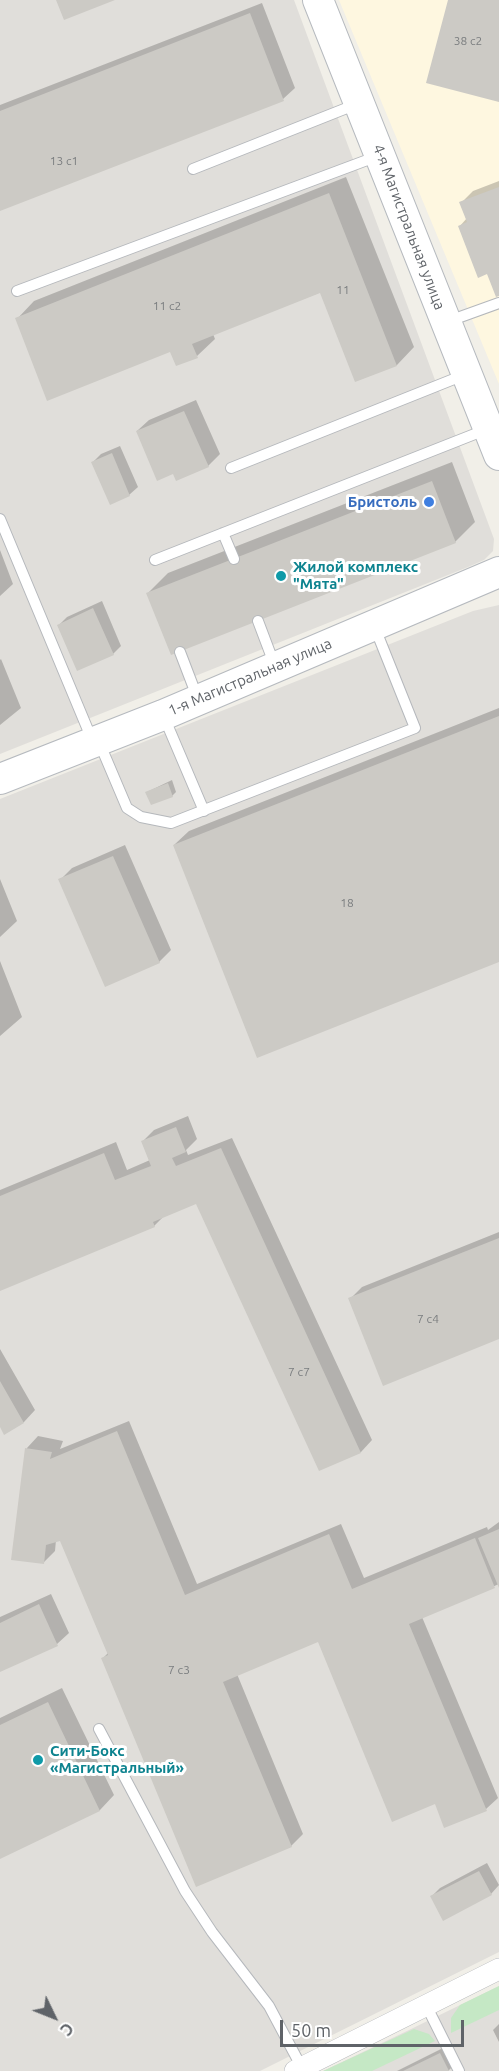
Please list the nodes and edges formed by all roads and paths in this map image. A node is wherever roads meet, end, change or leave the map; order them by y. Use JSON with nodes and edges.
{"nodes":[{"id":1,"x":318,"y":0,"type":"edge"},
{"id":2,"x":360,"y":103,"type":"junction"},
{"id":3,"x":381,"y":155,"type":"junction"},
{"id":4,"x":192,"y":169,"type":"dead end"},
{"id":5,"x":16,"y":291,"type":"dead end"},
{"id":6,"x":499,"y":303,"type":"edge"},
{"id":7,"x":446,"y":322,"type":"junction"},
{"id":8,"x":467,"y":374,"type":"junction"},
{"id":9,"x":494,"y":442,"type":"edge"},
{"id":10,"x":231,"y":468,"type":"dead end"},
{"id":11,"x":0,"y":519,"type":"edge"},
{"id":12,"x":223,"y":533,"type":"junction"},
{"id":13,"x":234,"y":559,"type":"dead end"},
{"id":14,"x":155,"y":560,"type":"dead end"},
{"id":15,"x":499,"y":572,"type":"edge"},
{"id":16,"x":258,"y":621,"type":"dead end"},
{"id":17,"x":374,"y":625,"type":"junction"},
{"id":18,"x":180,"y":652,"type":"dead end"},
{"id":19,"x":276,"y":666,"type":"junction"},
{"id":20,"x":198,"y":699,"type":"junction"},
{"id":21,"x":163,"y":715,"type":"junction"},
{"id":22,"x":96,"y":741,"type":"junction"},
{"id":23,"x":0,"y":779,"type":"edge"},
{"id":24,"x":204,"y":811,"type":"junction"},
{"id":25,"x":99,"y":1729,"type":"dead end"},
{"id":26,"x":499,"y":1969,"type":"edge"},
{"id":27,"x":426,"y":2005,"type":"junction"},
{"id":28,"x":298,"y":2069,"type":"edge"},
{"id":29,"x":459,"y":2071,"type":"edge"}],
"edges":[{"from":1,"to":2,"type":"street","name":"4-я Магистральная улица"},
{"from":2,"to":3,"type":"street","name":"4-я Магистральная улица"},
{"from":2,"to":4,"type":"lane"},
{"from":3,"to":5,"type":"lane"},
{"from":3,"to":7,"type":"street","name":"4-я Магистральная улица"},
{"from":6,"to":7,"type":"lane"},
{"from":7,"to":8,"type":"street","name":"4-я Магистральная улица"},
{"from":8,"to":9,"type":"street","name":"4-я Магистральная улица"},
{"from":8,"to":10,"type":"lane"},
{"from":9,"to":12,"type":"lane"},
{"from":11,"to":22,"type":"lane"},
{"from":12,"to":13,"type":"lane"},
{"from":12,"to":14,"type":"lane"},
{"from":15,"to":17,"type":"street","name":"1-я Магистральная улица"},
{"from":16,"to":19,"type":"lane"},
{"from":17,"to":19,"type":"street","name":"1-я Магистральная улица"},
{"from":17,"to":24,"type":"lane"},
{"from":18,"to":20,"type":"lane"},
{"from":19,"to":20,"type":"street","name":"1-я Магистральная улица"},
{"from":20,"to":21,"type":"street","name":"1-я Магистральная улица"},
{"from":21,"to":22,"type":"street","name":"1-я Магистральная улица"},
{"from":21,"to":24,"type":"lane"},
{"from":22,"to":23,"type":"street","name":"1-я Магистральная улица"},
{"from":22,"to":24,"type":"lane"},
{"from":25,"to":28,"type":"lane"},
{"from":26,"to":27,"type":"street"},
{"from":27,"to":28,"type":"street"},
{"from":27,"to":29,"type":"lane"}]}
